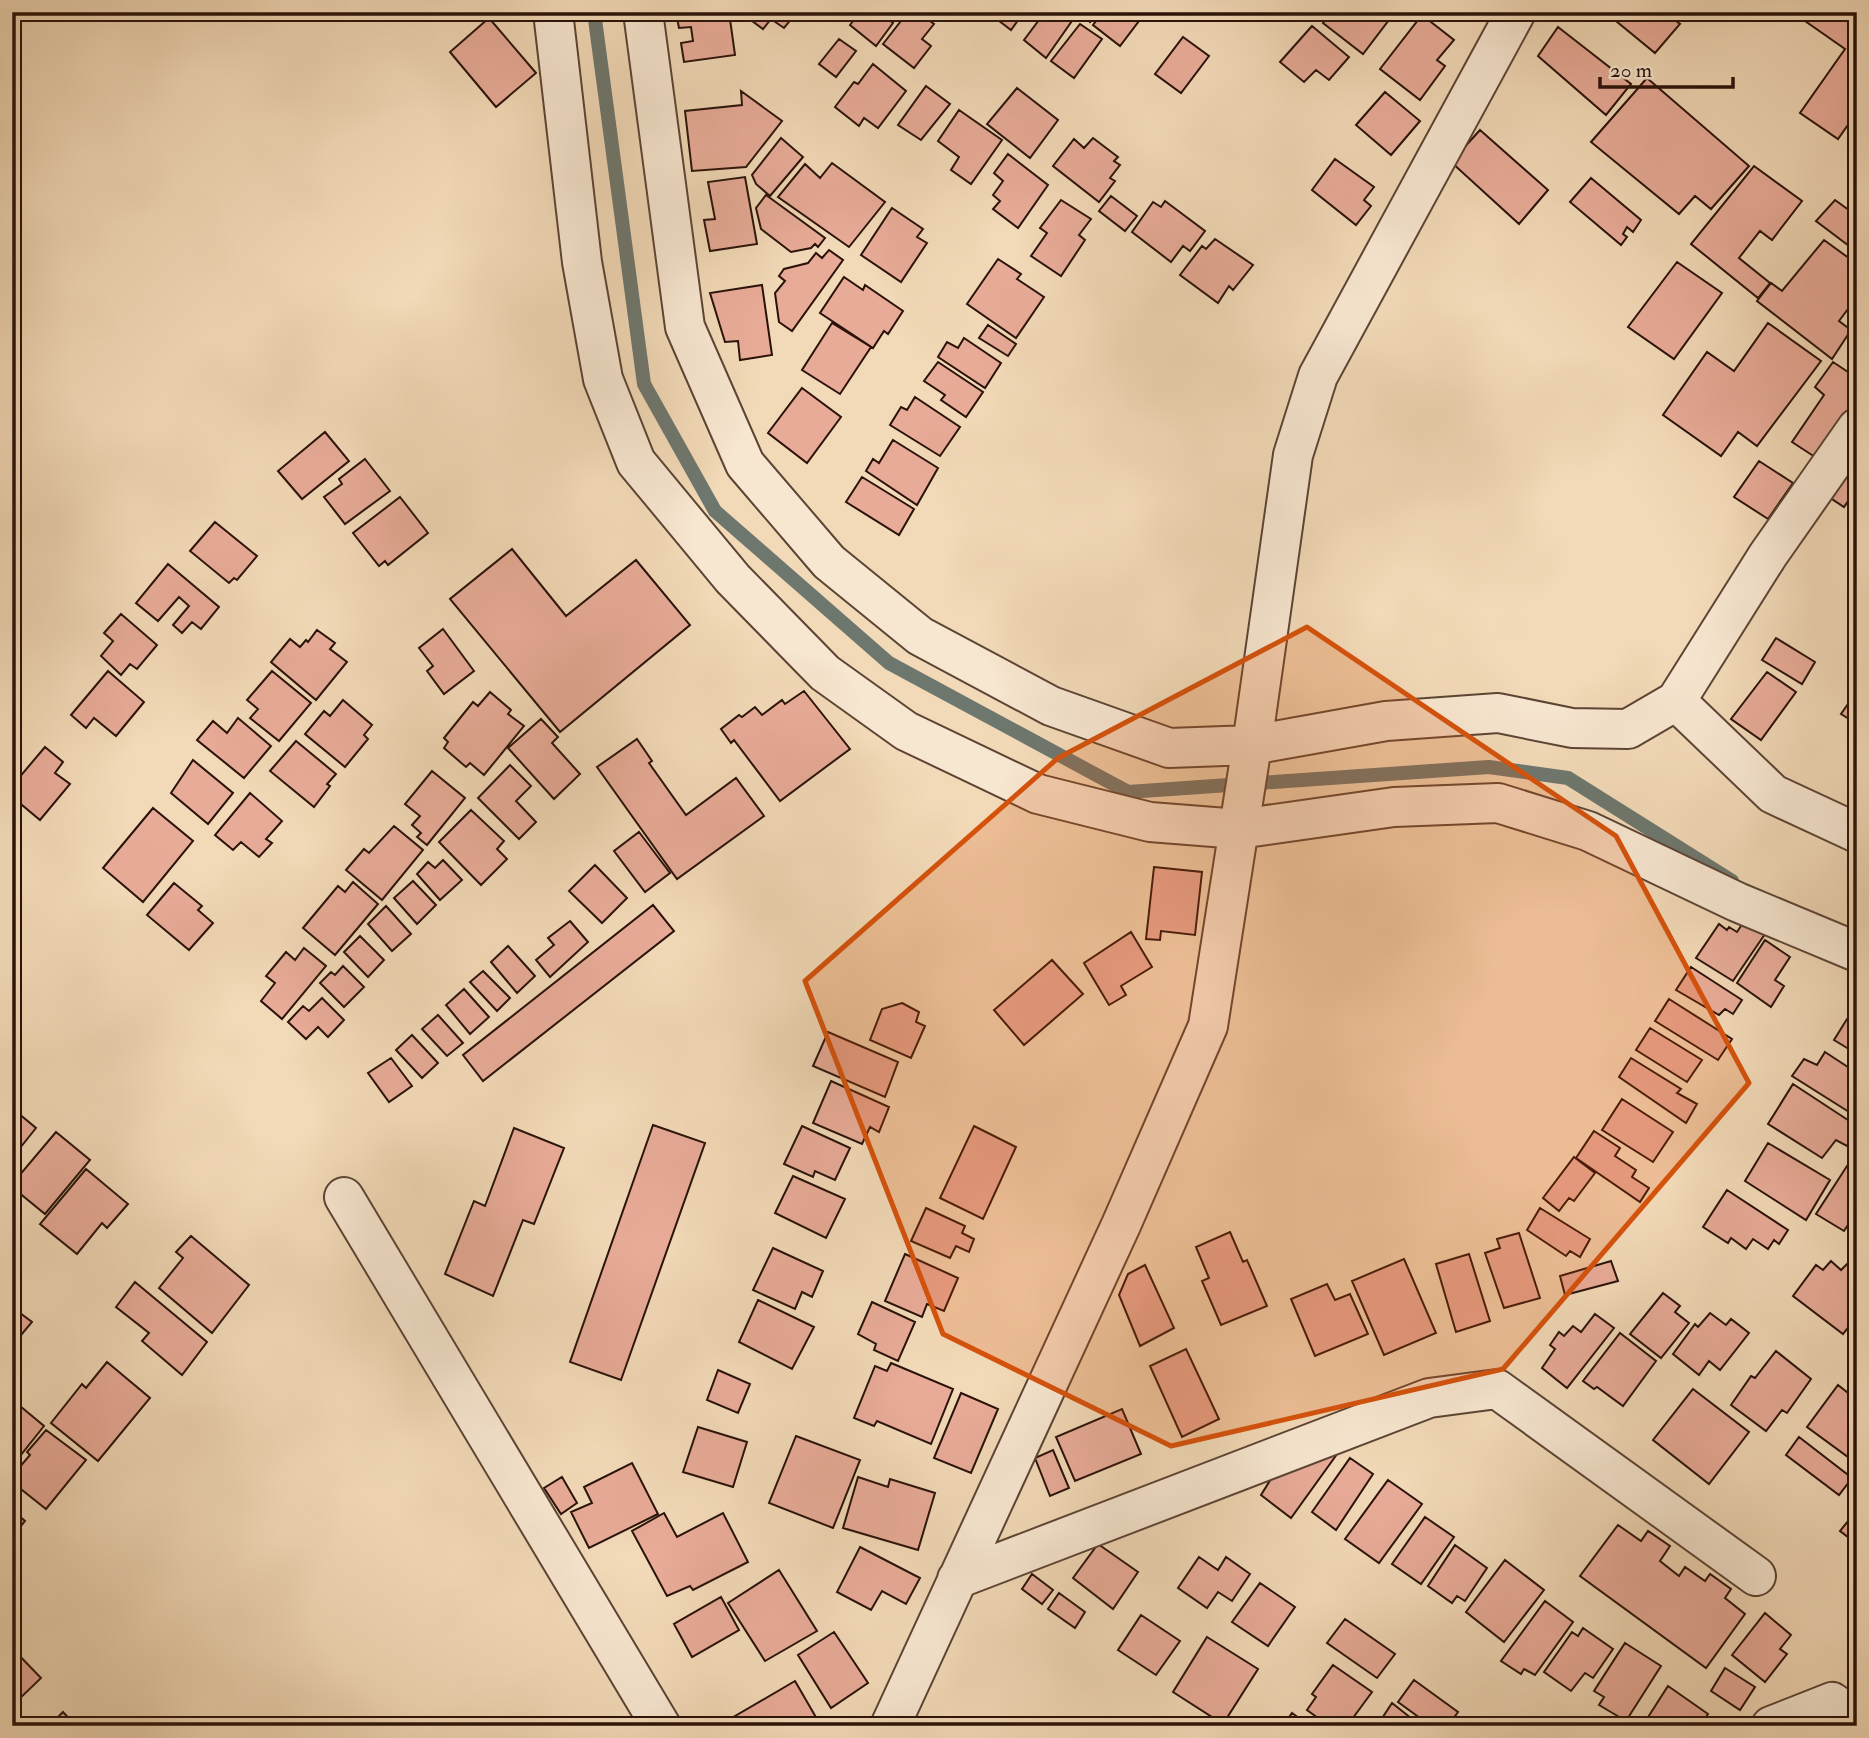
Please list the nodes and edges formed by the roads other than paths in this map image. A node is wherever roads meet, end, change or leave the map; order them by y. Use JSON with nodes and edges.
{"nodes":[{"id":1,"x":553,"y":12,"type":"edge"},
{"id":2,"x":643,"y":12,"type":"edge"},
{"id":3,"x":1516,"y":12,"type":"edge"},
{"id":4,"x":1857,"y":428,"type":"edge"},
{"id":5,"x":1676,"y":701,"type":"junction"},
{"id":6,"x":1252,"y":745,"type":"junction"},
{"id":7,"x":1239,"y":829,"type":"junction"},
{"id":8,"x":1857,"y":833,"type":"edge"},
{"id":9,"x":1857,"y":952,"type":"edge"},
{"id":10,"x":344,"y":1196,"type":"dead end"},
{"id":11,"x":1756,"y":1576,"type":"dead end"},
{"id":12,"x":957,"y":1579,"type":"junction"},
{"id":13,"x":1857,"y":1719,"type":"edge"},
{"id":14,"x":661,"y":1726,"type":"edge"},
{"id":15,"x":890,"y":1726,"type":"edge"},
{"id":16,"x":1771,"y":1726,"type":"edge"}],
"edges":[{"from":1,"to":7,"type":"street"},
{"from":2,"to":6,"type":"street"},
{"from":3,"to":6,"type":"street"},
{"from":4,"to":5,"type":"street"},
{"from":5,"to":6,"type":"street"},
{"from":5,"to":8,"type":"street"},
{"from":6,"to":7,"type":"street"},
{"from":7,"to":9,"type":"street"},
{"from":7,"to":12,"type":"street"},
{"from":10,"to":14,"type":"street"},
{"from":11,"to":12,"type":"street"},
{"from":12,"to":15,"type":"street"},
{"from":13,"to":16,"type":"street"}]}
